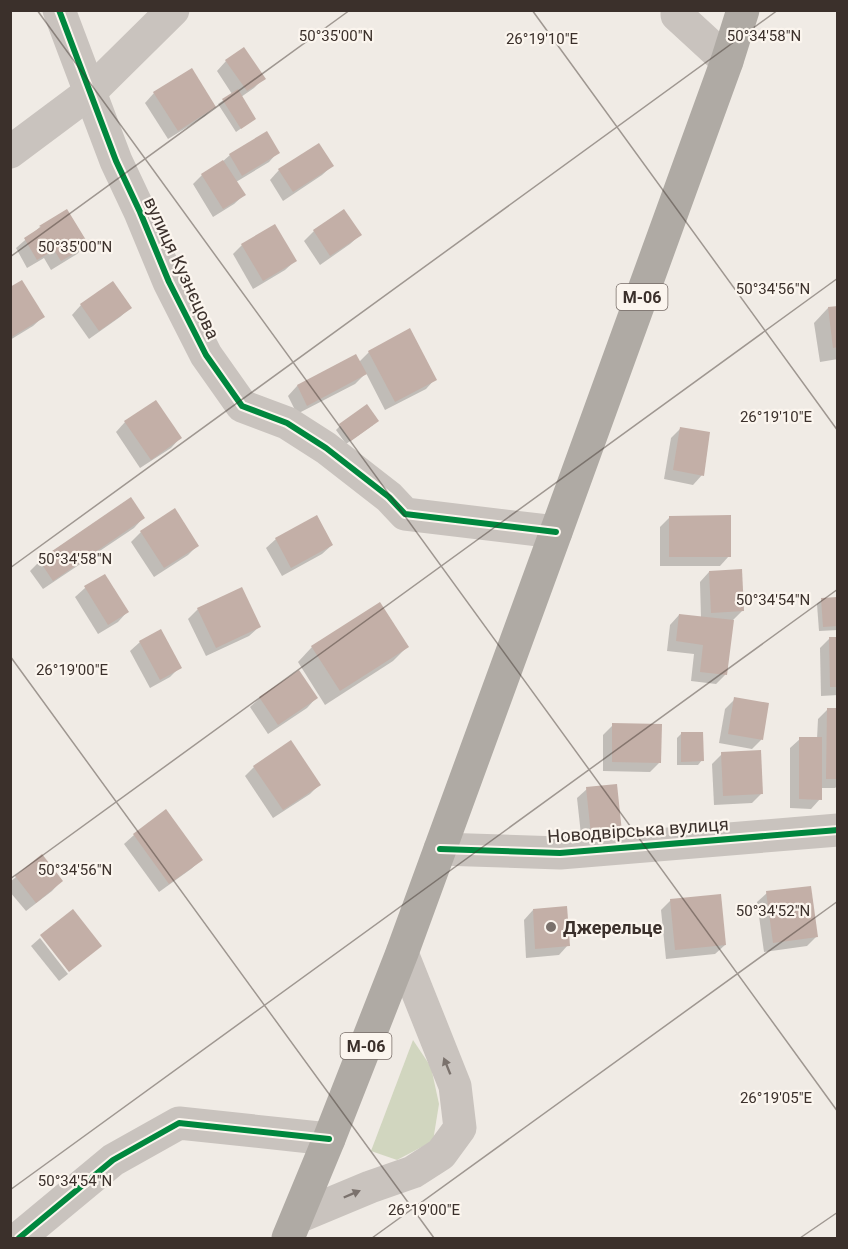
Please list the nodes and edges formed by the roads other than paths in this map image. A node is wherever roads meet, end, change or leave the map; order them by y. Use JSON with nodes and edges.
{"nodes":[{"id":1,"x":59,"y":10,"type":"edge"},
{"id":2,"x":173,"y":10,"type":"edge"},
{"id":3,"x":677,"y":10,"type":"edge"},
{"id":4,"x":743,"y":10,"type":"edge"},
{"id":5,"x":727,"y":61,"type":"junction"},
{"id":6,"x":90,"y":93,"type":"junction"},
{"id":7,"x":10,"y":152,"type":"edge"},
{"id":8,"x":556,"y":532,"type":"junction"},
{"id":9,"x":837,"y":830,"type":"edge"},
{"id":10,"x":440,"y":849,"type":"junction"},
{"id":11,"x":402,"y":953,"type":"junction"},
{"id":12,"x":330,"y":1139,"type":"junction"},
{"id":13,"x":293,"y":1228,"type":"edge"},
{"id":14,"x":19,"y":1239,"type":"edge"}],
"edges":[{"from":1,"to":6,"type":"street","name":"вулиця Кузнєцова"},
{"from":2,"to":6,"type":"street"},
{"from":3,"to":5,"type":"street"},
{"from":4,"to":5,"type":"highway","number":"М-06"},
{"from":5,"to":8,"type":"highway","number":"М-06"},
{"from":6,"to":7,"type":"street"},
{"from":6,"to":8,"type":"street","name":"вулиця Кузнєцова"},
{"from":8,"to":10,"type":"highway","number":"М-06"},
{"from":9,"to":10,"type":"street","name":"Новодвірська вулиця"},
{"from":10,"to":11,"type":"highway","number":"М-06"},
{"from":11,"to":12,"type":"highway","number":"М-06"},
{"from":13,"to":11,"type":"street","one_way":true},
{"from":12,"to":13,"type":"highway","number":"М-06"},
{"from":12,"to":14,"type":"street"}]}
